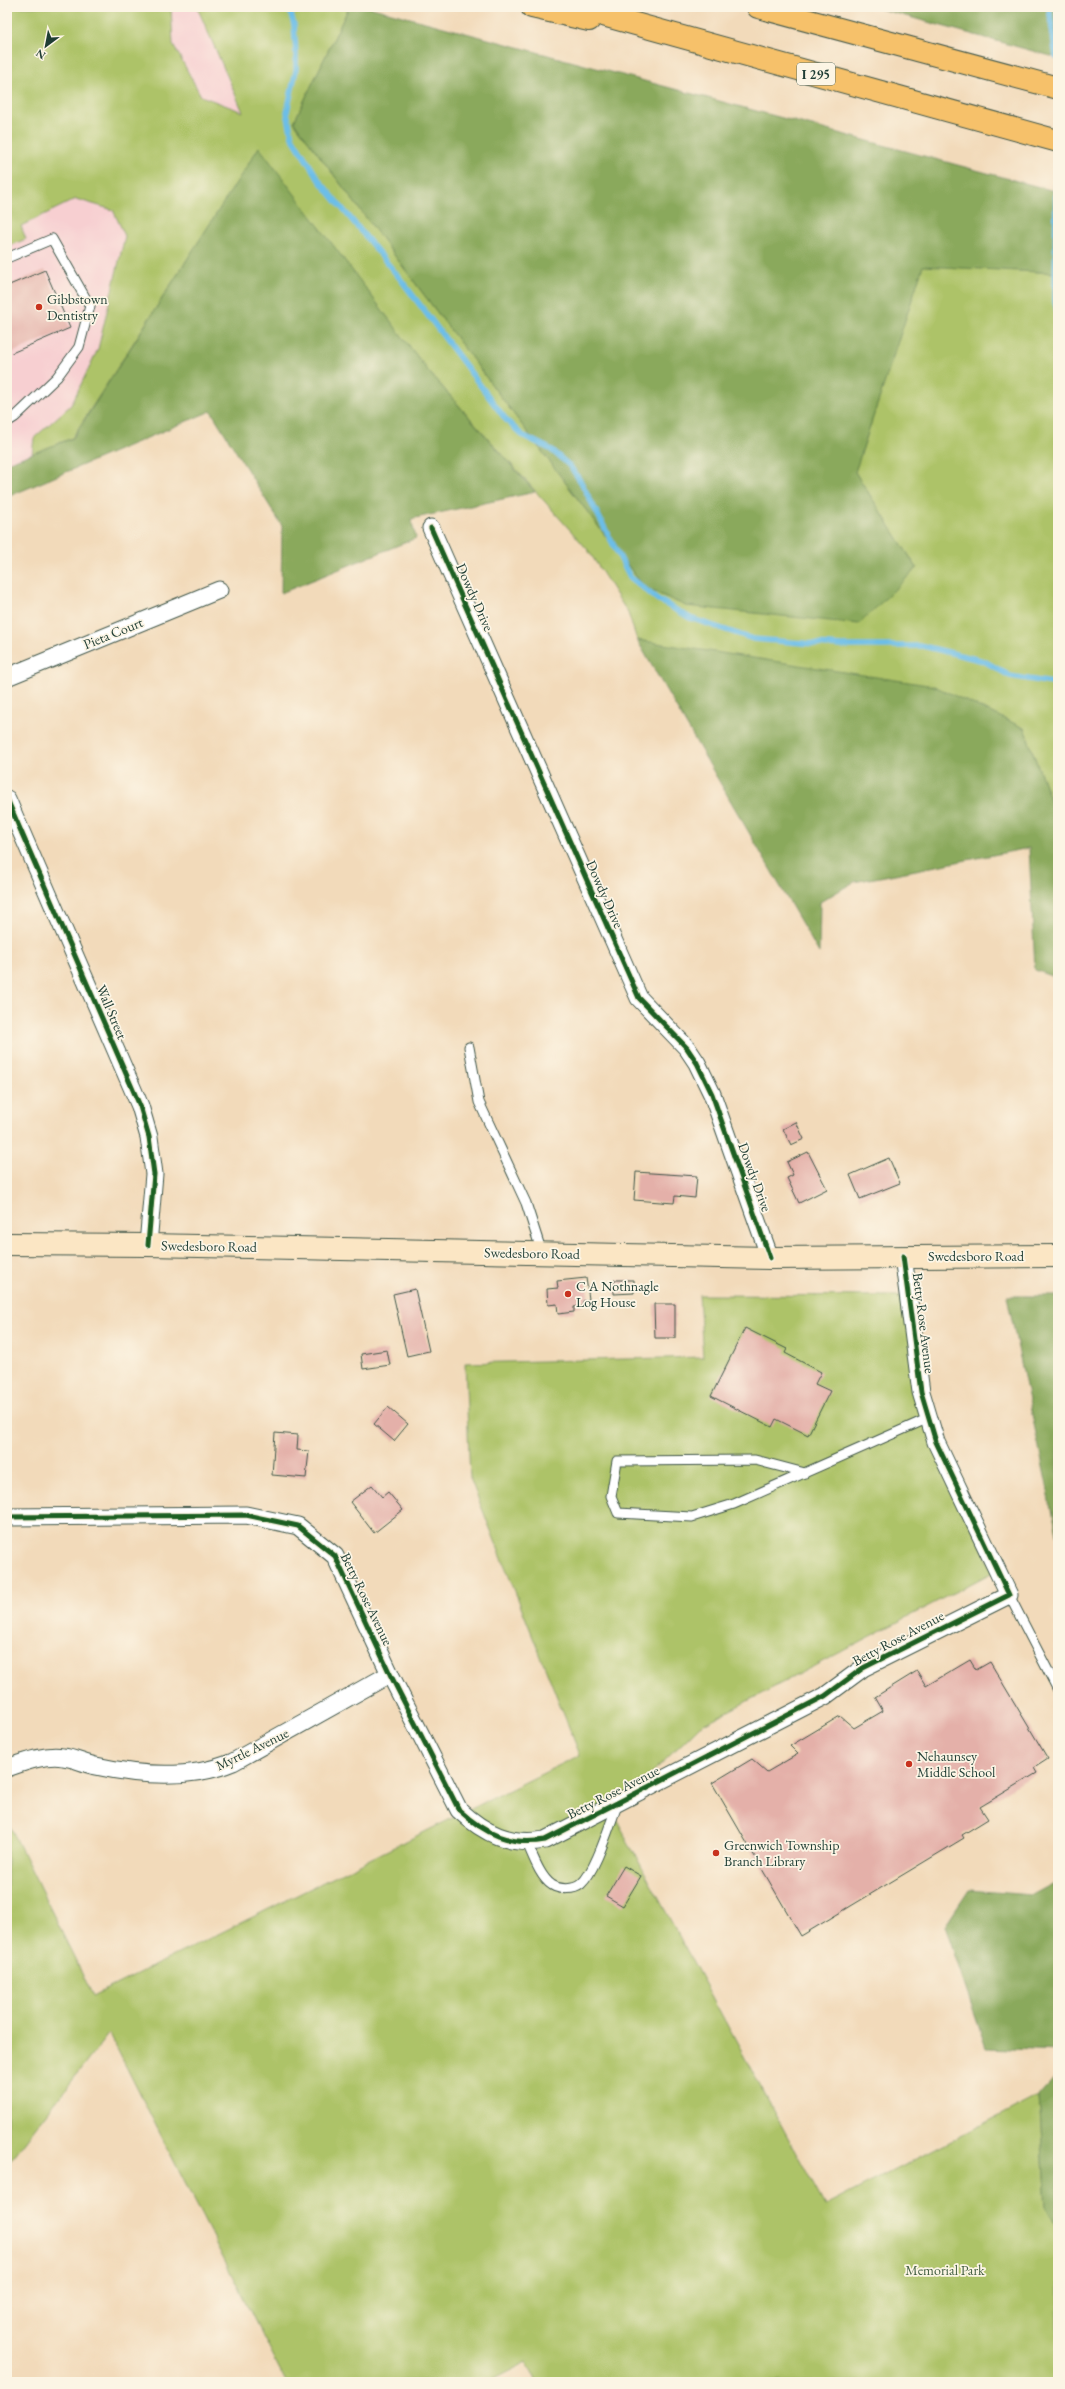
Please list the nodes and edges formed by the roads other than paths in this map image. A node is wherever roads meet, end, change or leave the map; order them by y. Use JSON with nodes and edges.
{"nodes":[{"id":1,"x":532,"y":7,"type":"edge"},
{"id":2,"x":574,"y":7,"type":"edge"},
{"id":3,"x":758,"y":7,"type":"edge"},
{"id":4,"x":814,"y":73,"type":"junction"},
{"id":5,"x":1058,"y":88,"type":"edge"},
{"id":6,"x":1058,"y":141,"type":"edge"},
{"id":7,"x":7,"y":258,"type":"edge"},
{"id":8,"x":7,"y":422,"type":"edge"},
{"id":9,"x":431,"y":528,"type":"dead end"},
{"id":10,"x":219,"y":590,"type":"dead end"},
{"id":11,"x":7,"y":677,"type":"edge"},
{"id":12,"x":7,"y":799,"type":"edge"},
{"id":13,"x":469,"y":1047,"type":"dead end"},
{"id":14,"x":7,"y":1244,"type":"edge"},
{"id":15,"x":148,"y":1245,"type":"junction"},
{"id":16,"x":542,"y":1253,"type":"junction"},
{"id":17,"x":903,"y":1256,"type":"junction"},
{"id":18,"x":1058,"y":1256,"type":"edge"},
{"id":19,"x":770,"y":1258,"type":"junction"},
{"id":20,"x":929,"y":1418,"type":"junction"},
{"id":21,"x":805,"y":1473,"type":"junction"},
{"id":22,"x":7,"y":1518,"type":"edge"},
{"id":23,"x":1009,"y":1595,"type":"junction"},
{"id":24,"x":390,"y":1674,"type":"junction"},
{"id":25,"x":1058,"y":1690,"type":"edge"},
{"id":26,"x":7,"y":1768,"type":"edge"},
{"id":27,"x":619,"y":1802,"type":"junction"},
{"id":28,"x":527,"y":1843,"type":"junction"}],
"edges":[{"from":1,"to":4,"type":"highway"},
{"from":2,"to":4,"type":"highway","number":"I 295"},
{"from":3,"to":5,"type":"highway"},
{"from":4,"to":6,"type":"highway","number":"I 295"},
{"from":7,"to":8,"type":"lane"},
{"from":9,"to":19,"type":"street","name":"Dowdy Drive"},
{"from":10,"to":11,"type":"street","name":"Pieta Court"},
{"from":12,"to":15,"type":"street","name":"Wall Street"},
{"from":13,"to":16,"type":"lane"},
{"from":14,"to":15,"type":"main road","name":"Swedesboro Road"},
{"from":15,"to":16,"type":"main road","name":"Swedesboro Road"},
{"from":16,"to":19,"type":"main road","name":"Swedesboro Road"},
{"from":17,"to":18,"type":"main road","name":"Swedesboro Road"},
{"from":17,"to":19,"type":"main road","name":"Swedesboro Road"},
{"from":17,"to":20,"type":"street","name":"Betty Rose Avenue"},
{"from":20,"to":21,"type":"lane"},
{"from":20,"to":23,"type":"street","name":"Betty Rose Avenue"},
{"from":21,"to":21,"type":"lane"},
{"from":22,"to":24,"type":"street","name":"Betty Rose Avenue"},
{"from":23,"to":25,"type":"lane"},
{"from":23,"to":27,"type":"street","name":"Betty Rose Avenue"},
{"from":24,"to":26,"type":"street","name":"Myrtle Avenue"},
{"from":24,"to":28,"type":"street","name":"Betty Rose Avenue"},
{"from":27,"to":28,"type":"street","name":"Betty Rose Avenue"},
{"from":27,"to":28,"type":"lane"}]}
